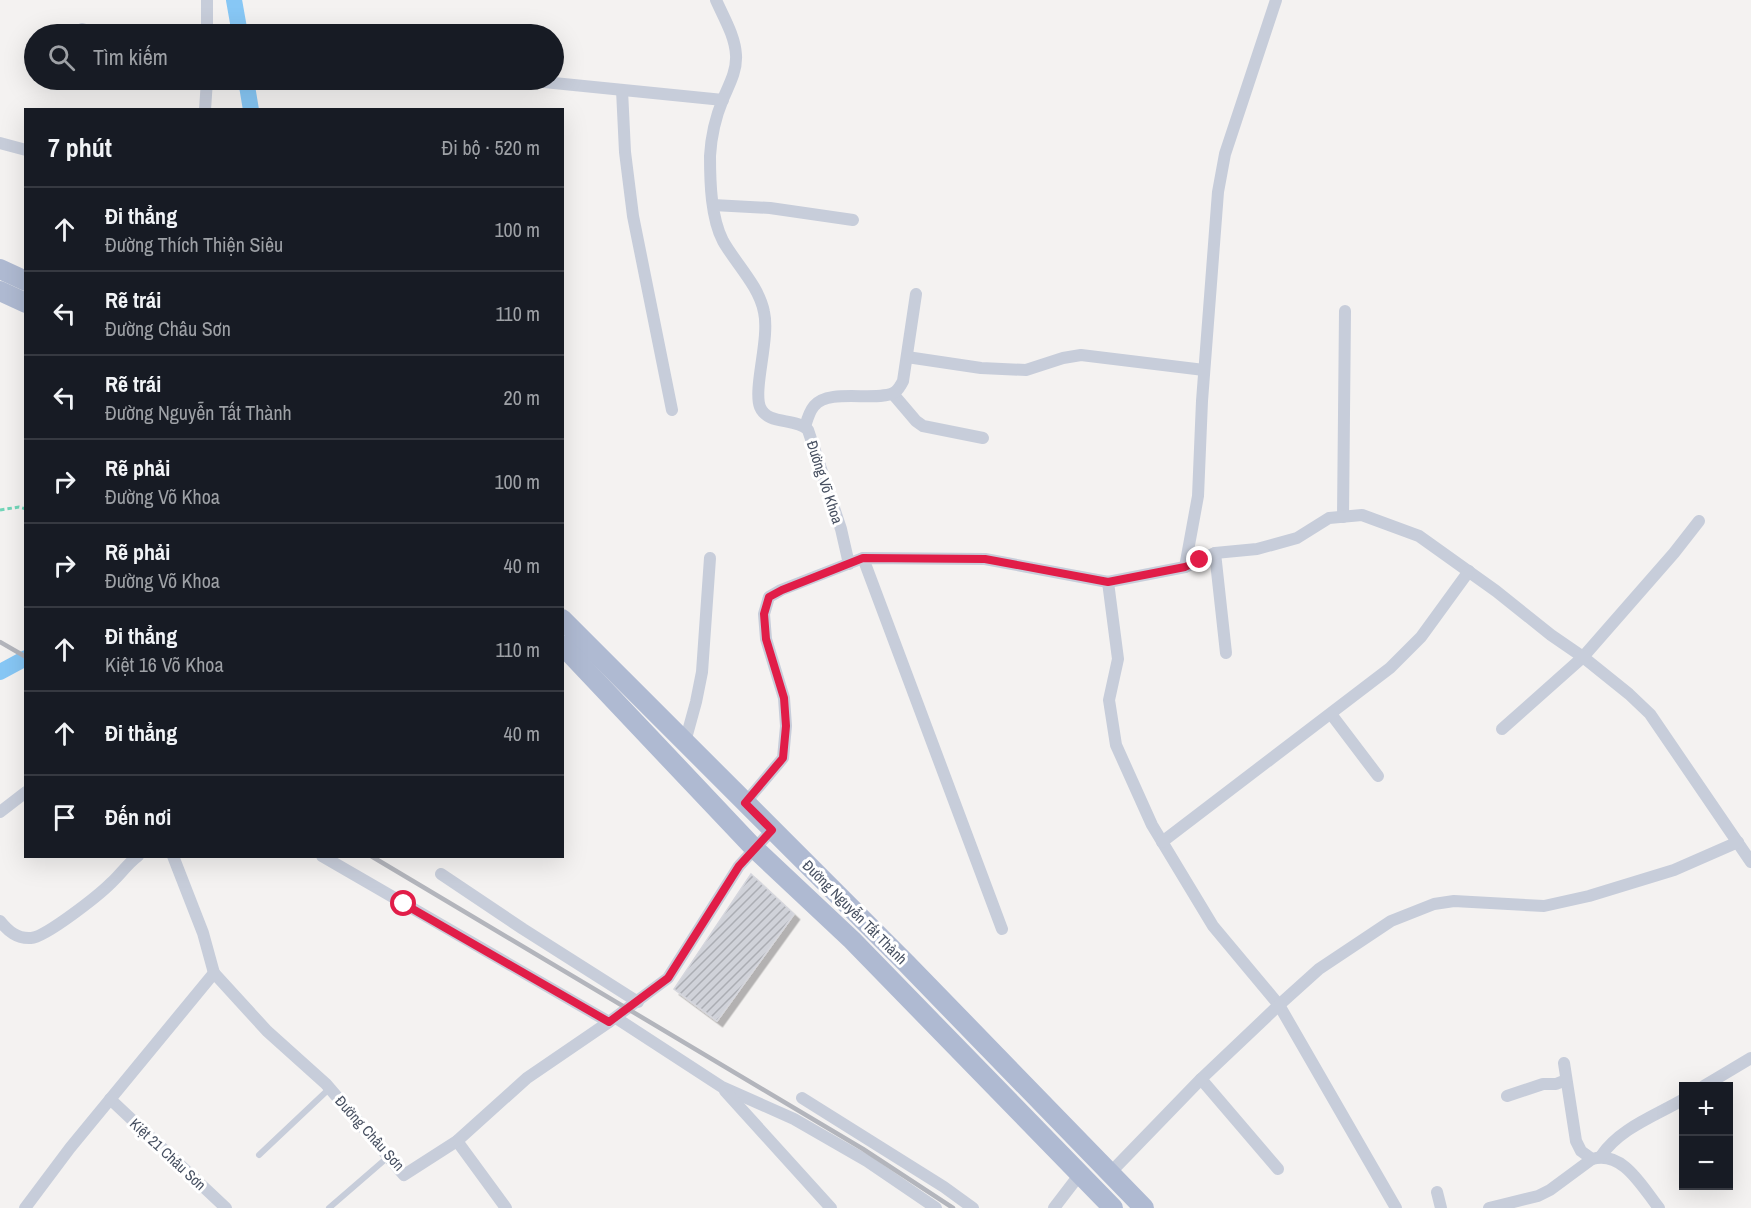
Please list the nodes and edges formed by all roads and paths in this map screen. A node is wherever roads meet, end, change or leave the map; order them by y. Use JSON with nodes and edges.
{"nodes":[{"id":1,"x":207,"y":0,"type":"edge"},
{"id":2,"x":716,"y":0,"type":"edge"},
{"id":3,"x":1275,"y":0,"type":"edge"},
{"id":4,"x":207,"y":24,"type":"edge"},
{"id":5,"x":564,"y":84,"type":"edge"},
{"id":6,"x":206,"y":90,"type":"edge"},
{"id":7,"x":622,"y":90,"type":"junction"},
{"id":8,"x":723,"y":100,"type":"junction"},
{"id":9,"x":205,"y":108,"type":"edge"},
{"id":10,"x":0,"y":143,"type":"edge"},
{"id":11,"x":24,"y":149,"type":"edge"},
{"id":12,"x":713,"y":205,"type":"junction"},
{"id":13,"x":853,"y":220,"type":"dead end"},
{"id":14,"x":0,"y":269,"type":"edge"},
{"id":15,"x":24,"y":280,"type":"edge"},
{"id":16,"x":0,"y":291,"type":"edge"},
{"id":17,"x":916,"y":294,"type":"dead end"},
{"id":18,"x":24,"y":302,"type":"edge"},
{"id":19,"x":1345,"y":311,"type":"dead end"},
{"id":20,"x":907,"y":357,"type":"junction"},
{"id":21,"x":1204,"y":370,"type":"junction"},
{"id":22,"x":893,"y":394,"type":"junction"},
{"id":23,"x":672,"y":410,"type":"dead end"},
{"id":24,"x":805,"y":427,"type":"junction"},
{"id":25,"x":983,"y":438,"type":"dead end"},
{"id":26,"x":24,"y":508,"type":"edge"},
{"id":27,"x":0,"y":510,"type":"edge"},
{"id":28,"x":1342,"y":517,"type":"junction"},
{"id":29,"x":1698,"y":521,"type":"dead end"},
{"id":30,"x":1215,"y":553,"type":"junction"},
{"id":31,"x":710,"y":558,"type":"dead end"},
{"id":32,"x":863,"y":558,"type":"junction"},
{"id":33,"x":849,"y":564,"type":"junction"},
{"id":34,"x":1185,"y":567,"type":"junction"},
{"id":35,"x":1468,"y":571,"type":"junction"},
{"id":36,"x":1108,"y":582,"type":"junction"},
{"id":37,"x":564,"y":621,"type":"edge"},
{"id":38,"x":564,"y":647,"type":"edge"},
{"id":39,"x":1226,"y":653,"type":"dead end"},
{"id":40,"x":1583,"y":657,"type":"junction"},
{"id":41,"x":1331,"y":714,"type":"junction"},
{"id":42,"x":1502,"y":729,"type":"dead end"},
{"id":43,"x":685,"y":742,"type":"junction"},
{"id":44,"x":1378,"y":776,"type":"dead end"},
{"id":45,"x":24,"y":794,"type":"edge"},
{"id":46,"x":745,"y":803,"type":"junction"},
{"id":47,"x":0,"y":812,"type":"edge"},
{"id":48,"x":772,"y":830,"type":"junction"},
{"id":49,"x":1162,"y":842,"type":"junction"},
{"id":50,"x":1738,"y":842,"type":"junction"},
{"id":51,"x":754,"y":848,"type":"junction"},
{"id":52,"x":135,"y":858,"type":"edge"},
{"id":53,"x":174,"y":858,"type":"edge"},
{"id":54,"x":326,"y":858,"type":"edge"},
{"id":55,"x":1751,"y":862,"type":"edge"},
{"id":56,"x":441,"y":874,"type":"dead end"},
{"id":57,"x":0,"y":921,"type":"edge"},
{"id":58,"x":1002,"y":929,"type":"dead end"},
{"id":59,"x":214,"y":973,"type":"junction"},
{"id":60,"x":638,"y":1002,"type":"junction"},
{"id":61,"x":1279,"y":1005,"type":"junction"},
{"id":62,"x":613,"y":1020,"type":"junction"},
{"id":63,"x":1751,"y":1058,"type":"edge"},
{"id":64,"x":1564,"y":1064,"type":"dead end"},
{"id":65,"x":1201,"y":1079,"type":"junction"},
{"id":66,"x":1566,"y":1080,"type":"junction"},
{"id":67,"x":1711,"y":1082,"type":"edge"},
{"id":68,"x":722,"y":1087,"type":"junction"},
{"id":69,"x":330,"y":1088,"type":"junction"},
{"id":70,"x":1507,"y":1096,"type":"dead end"},
{"id":71,"x":802,"y":1098,"type":"dead end"},
{"id":72,"x":110,"y":1099,"type":"junction"},
{"id":73,"x":1679,"y":1101,"type":"edge"},
{"id":74,"x":457,"y":1141,"type":"junction"},
{"id":75,"x":259,"y":1155,"type":"dead end"},
{"id":76,"x":388,"y":1157,"type":"junction"},
{"id":77,"x":1596,"y":1157,"type":"junction"},
{"id":78,"x":1278,"y":1169,"type":"dead end"},
{"id":79,"x":1110,"y":1173,"type":"junction"},
{"id":80,"x":1080,"y":1174,"type":"junction"},
{"id":81,"x":1437,"y":1192,"type":"dead end"},
{"id":82,"x":25,"y":1208,"type":"edge"},
{"id":83,"x":226,"y":1208,"type":"edge"},
{"id":84,"x":329,"y":1208,"type":"edge"},
{"id":85,"x":506,"y":1208,"type":"edge"},
{"id":86,"x":831,"y":1208,"type":"edge"},
{"id":87,"x":936,"y":1208,"type":"edge"},
{"id":88,"x":973,"y":1208,"type":"edge"},
{"id":89,"x":1054,"y":1208,"type":"edge"},
{"id":90,"x":1113,"y":1208,"type":"edge"},
{"id":91,"x":1144,"y":1208,"type":"edge"},
{"id":92,"x":1396,"y":1208,"type":"edge"},
{"id":93,"x":1441,"y":1208,"type":"edge"},
{"id":94,"x":1489,"y":1208,"type":"edge"},
{"id":95,"x":1659,"y":1208,"type":"edge"}],
"edges":[{"from":1,"to":4,"type":"street"},
{"from":2,"to":8,"type":"street","name":"Đường Võ Khoa"},
{"from":3,"to":21,"type":"street"},
{"from":5,"to":7,"type":"street"},
{"from":6,"to":9,"type":"street"},
{"from":7,"to":8,"type":"street"},
{"from":7,"to":23,"type":"street"},
{"from":8,"to":12,"type":"street","name":"Đường Võ Khoa"},
{"from":10,"to":11,"type":"street"},
{"from":12,"to":13,"type":"street"},
{"from":12,"to":24,"type":"street","name":"Đường Võ Khoa"},
{"from":14,"to":15,"type":"main road"},
{"from":16,"to":18,"type":"main road"},
{"from":17,"to":20,"type":"street"},
{"from":19,"to":28,"type":"street"},
{"from":20,"to":21,"type":"street"},
{"from":20,"to":22,"type":"street"},
{"from":21,"to":34,"type":"street"},
{"from":22,"to":24,"type":"street"},
{"from":22,"to":25,"type":"street"},
{"from":24,"to":33,"type":"street","name":"Đường Võ Khoa"},
{"from":26,"to":27,"type":"path"},
{"from":28,"to":30,"type":"street"},
{"from":28,"to":35,"type":"street"},
{"from":29,"to":40,"type":"street"},
{"from":30,"to":34,"type":"street"},
{"from":30,"to":39,"type":"street"},
{"from":31,"to":43,"type":"street"},
{"from":32,"to":33,"type":"street"},
{"from":32,"to":36,"type":"street"},
{"from":32,"to":58,"type":"street"},
{"from":33,"to":46,"type":"street"},
{"from":34,"to":36,"type":"street"},
{"from":35,"to":40,"type":"street"},
{"from":35,"to":41,"type":"street"},
{"from":36,"to":49,"type":"street"},
{"from":37,"to":43,"type":"main road","name":"Đường Nguyễn Tất Thành"},
{"from":38,"to":51,"type":"main road","name":"Đường Nguyễn Tất Thành"},
{"from":40,"to":42,"type":"street"},
{"from":40,"to":50,"type":"street"},
{"from":41,"to":44,"type":"street"},
{"from":41,"to":49,"type":"street"},
{"from":43,"to":46,"type":"main road","name":"Đường Nguyễn Tất Thành"},
{"from":45,"to":47,"type":"street"},
{"from":46,"to":48,"type":"main road","name":"Đường Nguyễn Tất Thành"},
{"from":48,"to":51,"type":"street","name":"Đường Châu Sơn"},
{"from":48,"to":79,"type":"main road","name":"Đường Nguyễn Tất Thành"},
{"from":49,"to":61,"type":"street"},
{"from":50,"to":55,"type":"street"},
{"from":50,"to":61,"type":"street"},
{"from":51,"to":60,"type":"street","name":"Đường Châu Sơn"},
{"from":51,"to":80,"type":"main road","name":"Đường Nguyễn Tất Thành"},
{"from":52,"to":57,"type":"street"},
{"from":53,"to":59,"type":"street"},
{"from":54,"to":62,"type":"street"},
{"from":56,"to":60,"type":"street"},
{"from":59,"to":69,"type":"street","name":"Đường Châu Sơn"},
{"from":59,"to":72,"type":"street"},
{"from":60,"to":62,"type":"street","name":"Đường Châu Sơn"},
{"from":61,"to":65,"type":"street"},
{"from":61,"to":92,"type":"street"},
{"from":62,"to":68,"type":"street"},
{"from":62,"to":74,"type":"street","name":"Đường Châu Sơn"},
{"from":63,"to":67,"type":"street"},
{"from":64,"to":66,"type":"street"},
{"from":65,"to":78,"type":"street"},
{"from":65,"to":79,"type":"street"},
{"from":66,"to":70,"type":"street"},
{"from":66,"to":77,"type":"street"},
{"from":68,"to":86,"type":"street"},
{"from":68,"to":87,"type":"street"},
{"from":69,"to":75,"type":"lane"},
{"from":69,"to":76,"type":"street","name":"Đường Châu Sơn"},
{"from":71,"to":88,"type":"street"},
{"from":72,"to":82,"type":"street"},
{"from":72,"to":83,"type":"street","name":"Kiệt 21 Châu Sơn"},
{"from":73,"to":77,"type":"street"},
{"from":74,"to":76,"type":"street","name":"Đường Châu Sơn"},
{"from":74,"to":85,"type":"street"},
{"from":76,"to":84,"type":"lane"},
{"from":77,"to":94,"type":"street"},
{"from":77,"to":95,"type":"street"},
{"from":79,"to":91,"type":"main road","name":"Đường Nguyễn Tất Thành"},
{"from":80,"to":89,"type":"street"},
{"from":80,"to":90,"type":"main road","name":"Đường Nguyễn Tất Thành"},
{"from":81,"to":93,"type":"street"}]}
